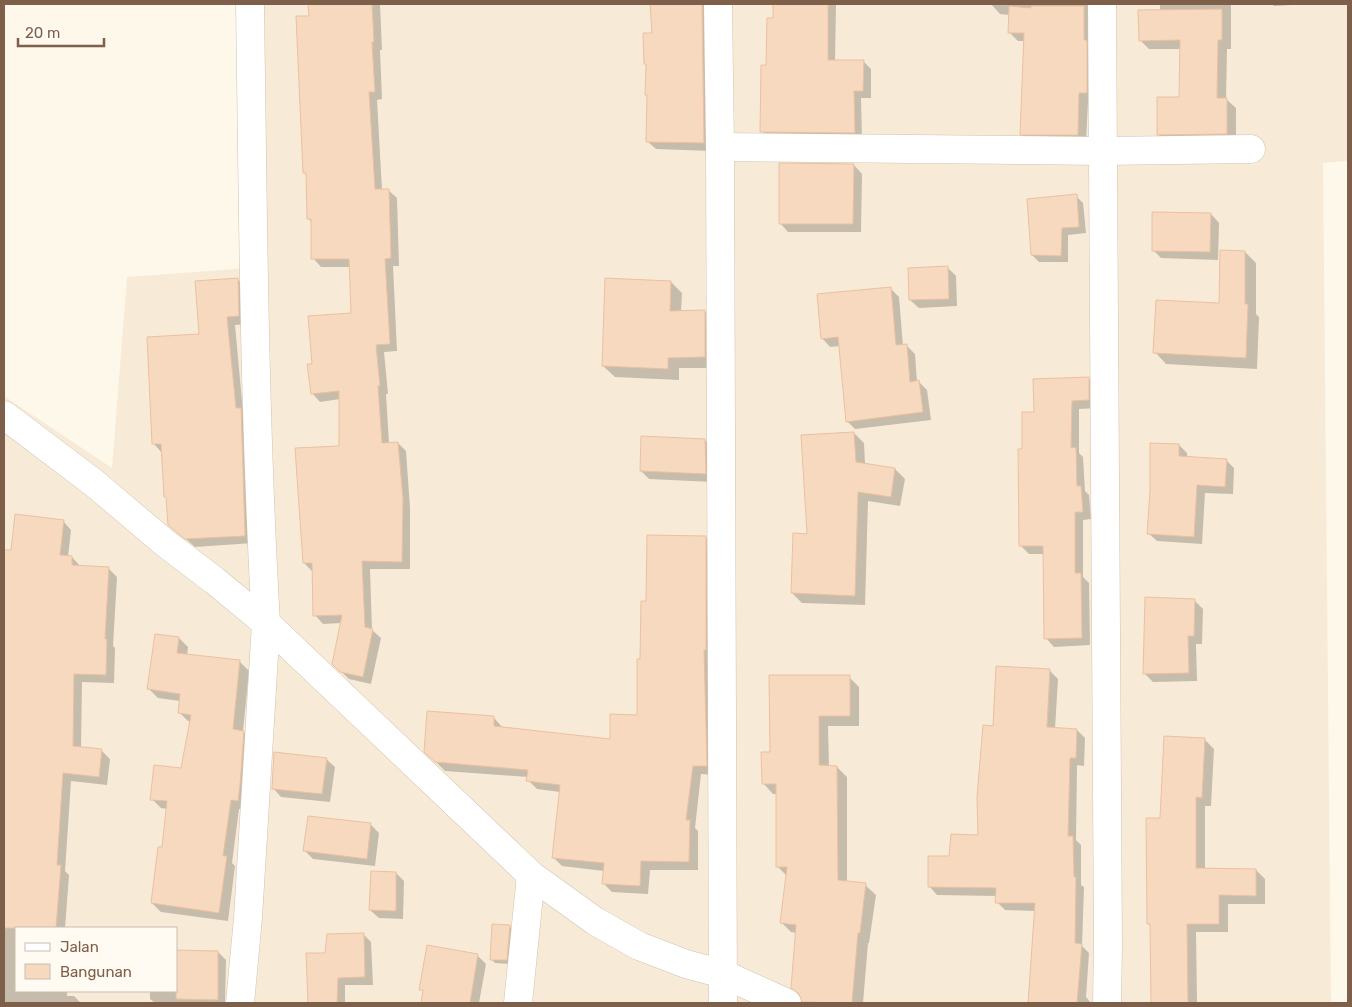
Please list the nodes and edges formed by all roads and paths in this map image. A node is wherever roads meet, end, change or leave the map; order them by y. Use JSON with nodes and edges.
{"nodes":[{"id":1,"x":250,"y":4,"type":"edge"},
{"id":2,"x":718,"y":4,"type":"edge"},
{"id":3,"x":1102,"y":4,"type":"edge"},
{"id":4,"x":720,"y":147,"type":"junction"},
{"id":5,"x":1251,"y":149,"type":"dead end"},
{"id":6,"x":1102,"y":151,"type":"junction"},
{"id":7,"x":4,"y":416,"type":"edge"},
{"id":8,"x":266,"y":623,"type":"junction"},
{"id":9,"x":531,"y":875,"type":"junction"},
{"id":10,"x":723,"y":974,"type":"junction"},
{"id":11,"x":240,"y":1003,"type":"edge"},
{"id":12,"x":518,"y":1003,"type":"edge"},
{"id":13,"x":723,"y":1003,"type":"edge"},
{"id":14,"x":787,"y":1003,"type":"edge"},
{"id":15,"x":1107,"y":1003,"type":"edge"}],
"edges":[{"from":1,"to":8,"type":"street"},
{"from":2,"to":4,"type":"street"},
{"from":3,"to":6,"type":"street"},
{"from":4,"to":6,"type":"street"},
{"from":4,"to":10,"type":"street"},
{"from":5,"to":6,"type":"street"},
{"from":6,"to":15,"type":"street"},
{"from":7,"to":8,"type":"street"},
{"from":8,"to":9,"type":"street"},
{"from":8,"to":11,"type":"street"},
{"from":9,"to":10,"type":"street"},
{"from":9,"to":12,"type":"street"},
{"from":10,"to":13,"type":"street"},
{"from":10,"to":14,"type":"street"}]}
